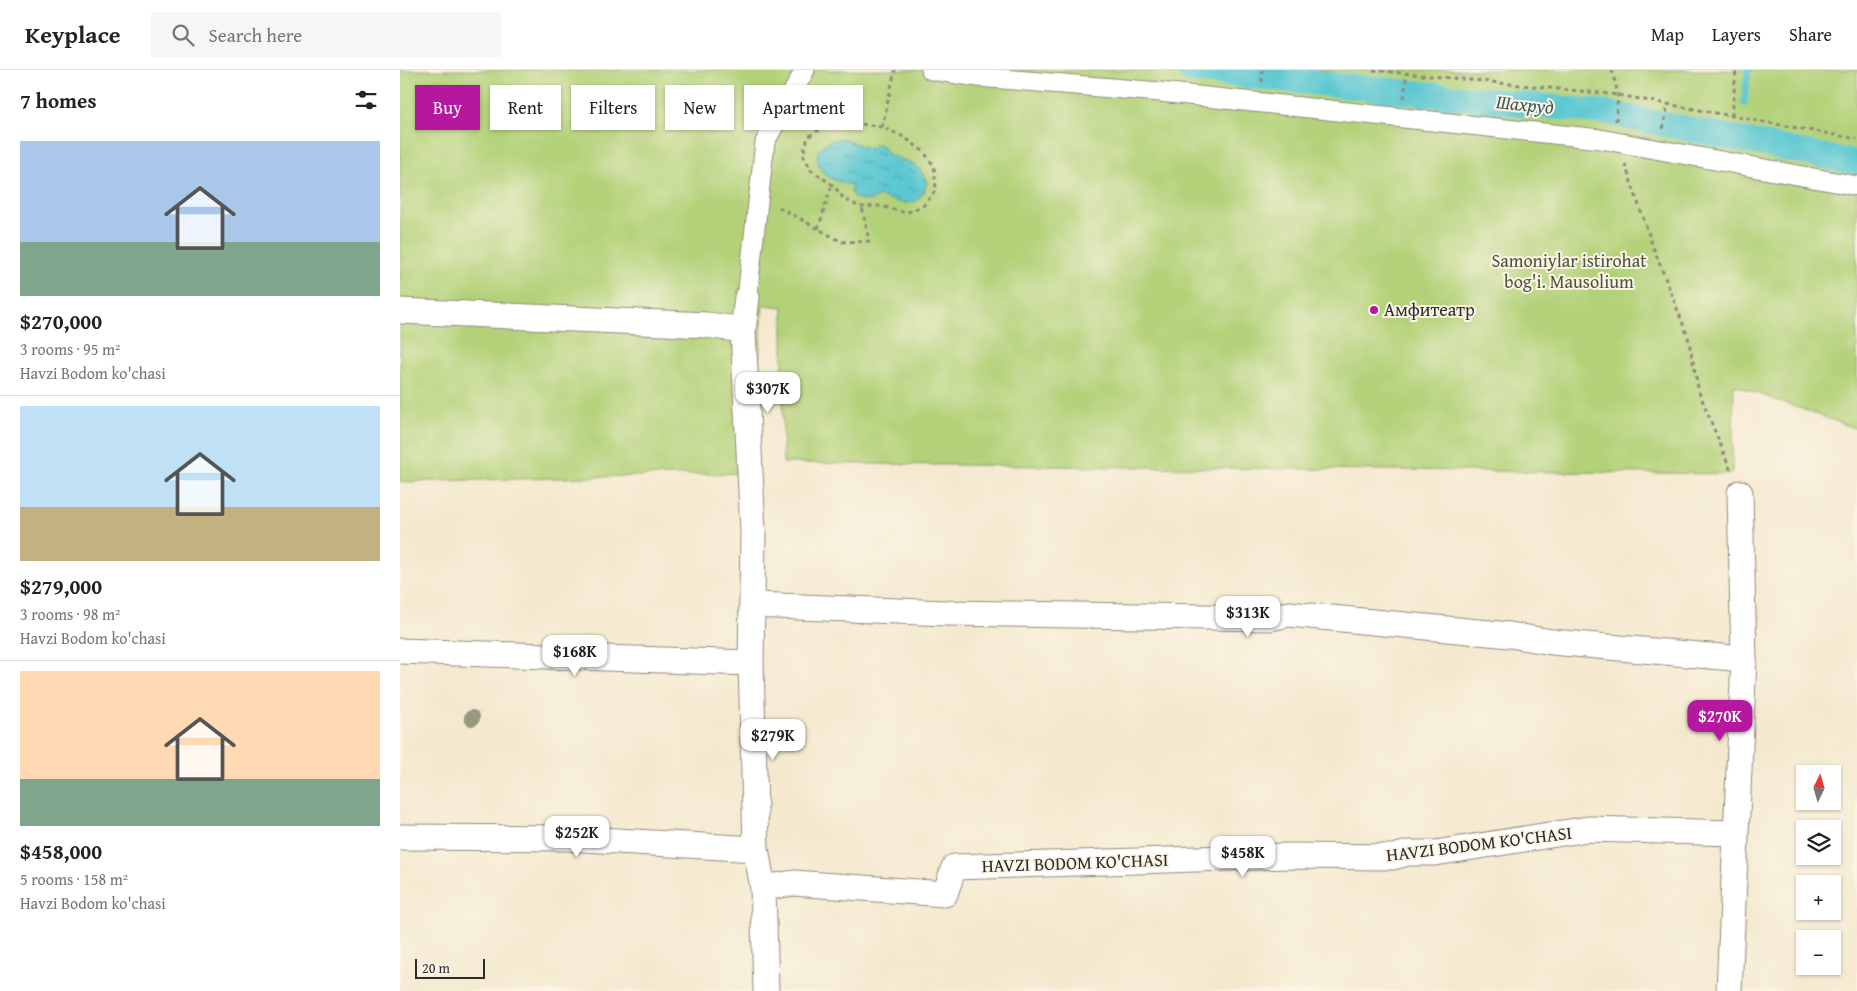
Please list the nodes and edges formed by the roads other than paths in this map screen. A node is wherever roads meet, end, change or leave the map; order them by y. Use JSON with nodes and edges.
{"nodes":[{"id":1,"x":805,"y":70,"type":"edge"},
{"id":2,"x":931,"y":70,"type":"edge"},
{"id":3,"x":1857,"y":186,"type":"edge"},
{"id":4,"x":747,"y":297,"type":"joint"},
{"id":5,"x":400,"y":311,"type":"edge"},
{"id":6,"x":743,"y":330,"type":"junction"},
{"id":7,"x":1740,"y":493,"type":"road end"},
{"id":8,"x":753,"y":605,"type":"junction"},
{"id":9,"x":400,"y":651,"type":"edge"},
{"id":10,"x":1744,"y":659,"type":"junction"},
{"id":11,"x":751,"y":663,"type":"junction"},
{"id":12,"x":1736,"y":833,"type":"junction"},
{"id":13,"x":400,"y":837,"type":"edge"},
{"id":14,"x":756,"y":849,"type":"junction"},
{"id":15,"x":763,"y":888,"type":"junction"},
{"id":16,"x":766,"y":991,"type":"edge"},
{"id":17,"x":1729,"y":991,"type":"edge"}],
"edges":[{"from":1,"to":4,"type":"street"},
{"from":2,"to":3,"type":"street"},
{"from":4,"to":6,"type":"street"},
{"from":5,"to":6,"type":"street"},
{"from":6,"to":8,"type":"street"},
{"from":7,"to":10,"type":"street"},
{"from":8,"to":10,"type":"street"},
{"from":8,"to":11,"type":"street"},
{"from":9,"to":11,"type":"street"},
{"from":10,"to":12,"type":"street"},
{"from":11,"to":14,"type":"street"},
{"from":12,"to":15,"type":"street","name":"HAVZI BODOM KO'CHASI"},
{"from":12,"to":17,"type":"street"},
{"from":13,"to":14,"type":"street"},
{"from":14,"to":15,"type":"street"},
{"from":15,"to":16,"type":"street"}]}
